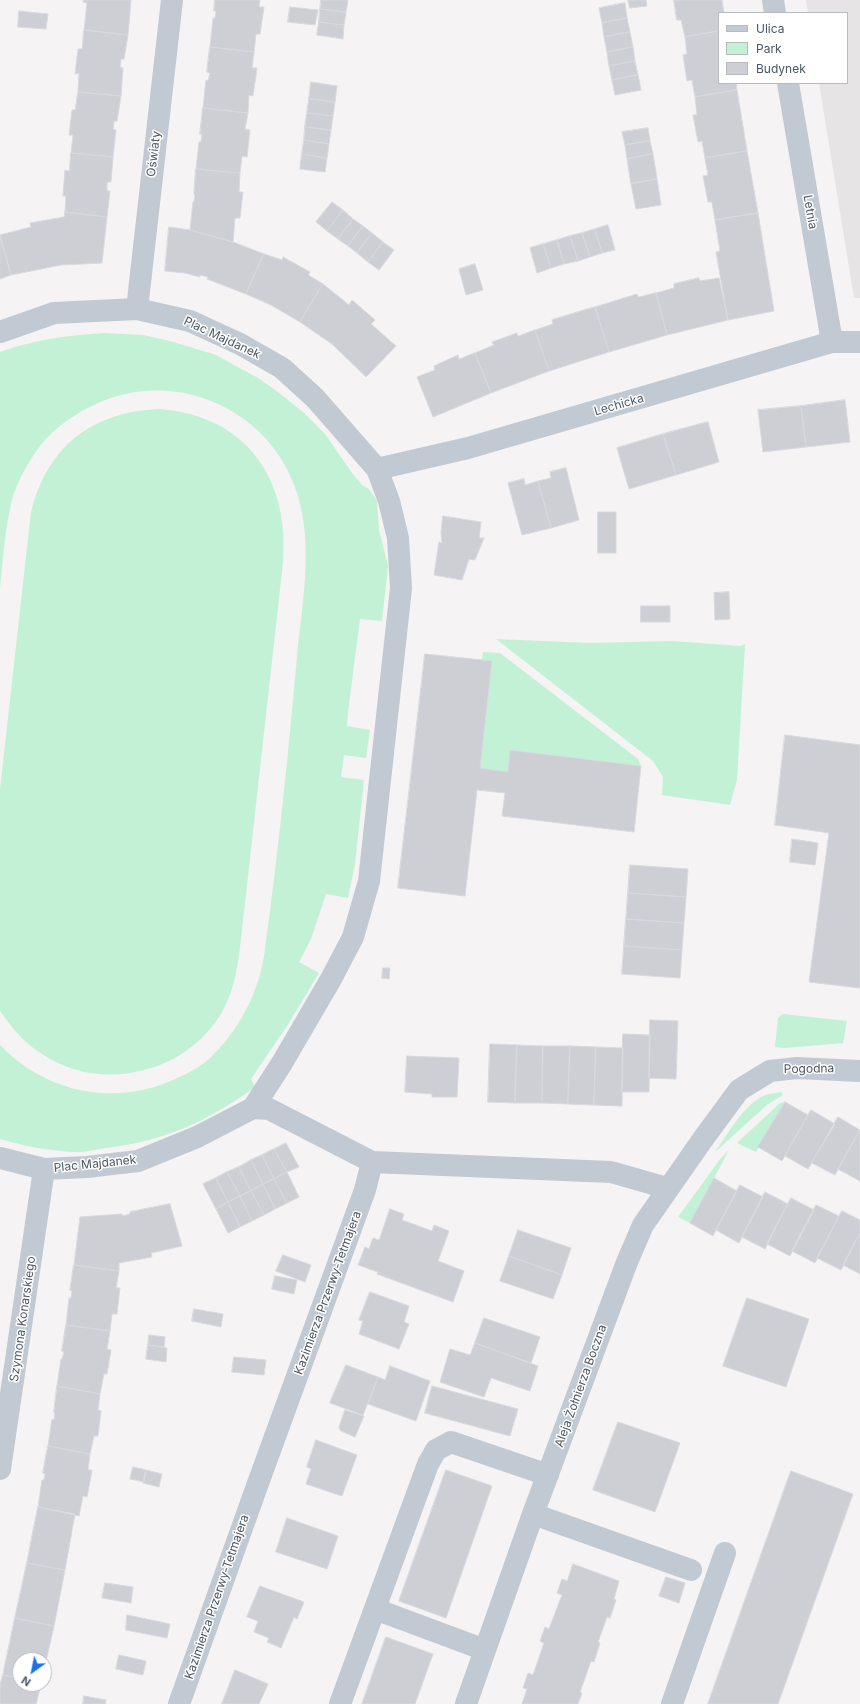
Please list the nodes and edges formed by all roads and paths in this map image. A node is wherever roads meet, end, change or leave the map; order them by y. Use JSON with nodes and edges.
{"nodes":[{"id":1,"x":172,"y":0,"type":"edge"},
{"id":2,"x":773,"y":0,"type":"edge"},
{"id":3,"x":776,"y":12,"type":"edge"},
{"id":4,"x":788,"y":84,"type":"edge"},
{"id":5,"x":137,"y":309,"type":"junction"},
{"id":6,"x":0,"y":332,"type":"edge"},
{"id":7,"x":832,"y":342,"type":"junction"},
{"id":8,"x":860,"y":342,"type":"edge"},
{"id":9,"x":377,"y":469,"type":"junction"},
{"id":10,"x":860,"y":1071,"type":"edge"},
{"id":11,"x":739,"y":1090,"type":"joint"},
{"id":12,"x":253,"y":1108,"type":"junction"},
{"id":13,"x":0,"y":1158,"type":"edge"},
{"id":14,"x":372,"y":1162,"type":"junction"},
{"id":15,"x":44,"y":1169,"type":"junction"},
{"id":16,"x":668,"y":1188,"type":"junction"},
{"id":17,"x":0,"y":1469,"type":"edge"},
{"id":18,"x":548,"y":1475,"type":"junction"},
{"id":19,"x":533,"y":1514,"type":"junction"},
{"id":20,"x":725,"y":1553,"type":"dead end"},
{"id":21,"x":691,"y":1570,"type":"dead end"},
{"id":22,"x":374,"y":1609,"type":"junction"},
{"id":23,"x":485,"y":1650,"type":"junction"},
{"id":24,"x":180,"y":1704,"type":"edge"},
{"id":25,"x":340,"y":1704,"type":"edge"},
{"id":26,"x":466,"y":1704,"type":"edge"},
{"id":27,"x":672,"y":1704,"type":"edge"}],
"edges":[{"from":1,"to":5,"type":"street","name":"Oświaty"},
{"from":2,"to":3,"type":"street"},
{"from":4,"to":7,"type":"street","name":"Letnia"},
{"from":5,"to":6,"type":"street","name":"Plac Majdanek"},
{"from":5,"to":9,"type":"street","name":"Plac Majdanek"},
{"from":7,"to":8,"type":"street","name":"Lechicka"},
{"from":7,"to":9,"type":"street","name":"Lechicka"},
{"from":9,"to":12,"type":"street"},
{"from":10,"to":11,"type":"street","name":"Pogodna"},
{"from":11,"to":16,"type":"street","name":"Aleja Żołnierza Boczna"},
{"from":12,"to":14,"type":"street"},
{"from":12,"to":15,"type":"street","name":"Plac Majdanek"},
{"from":13,"to":15,"type":"street","name":"Plac Majdanek"},
{"from":14,"to":16,"type":"street"},
{"from":14,"to":24,"type":"street","name":"Kazimierza Przerwy-Tetmajera"},
{"from":15,"to":17,"type":"street","name":"Szymona Konarskiego"},
{"from":16,"to":18,"type":"street","name":"Aleja Żołnierza Boczna"},
{"from":18,"to":19,"type":"street","name":"Aleja Żołnierza Boczna"},
{"from":18,"to":22,"type":"street"},
{"from":19,"to":21,"type":"street"},
{"from":19,"to":23,"type":"street","name":"Aleja Żołnierza Boczna"},
{"from":20,"to":27,"type":"street"},
{"from":22,"to":23,"type":"street"},
{"from":22,"to":25,"type":"street"},
{"from":23,"to":26,"type":"street","name":"Aleja Żołnierza Boczna"}]}
